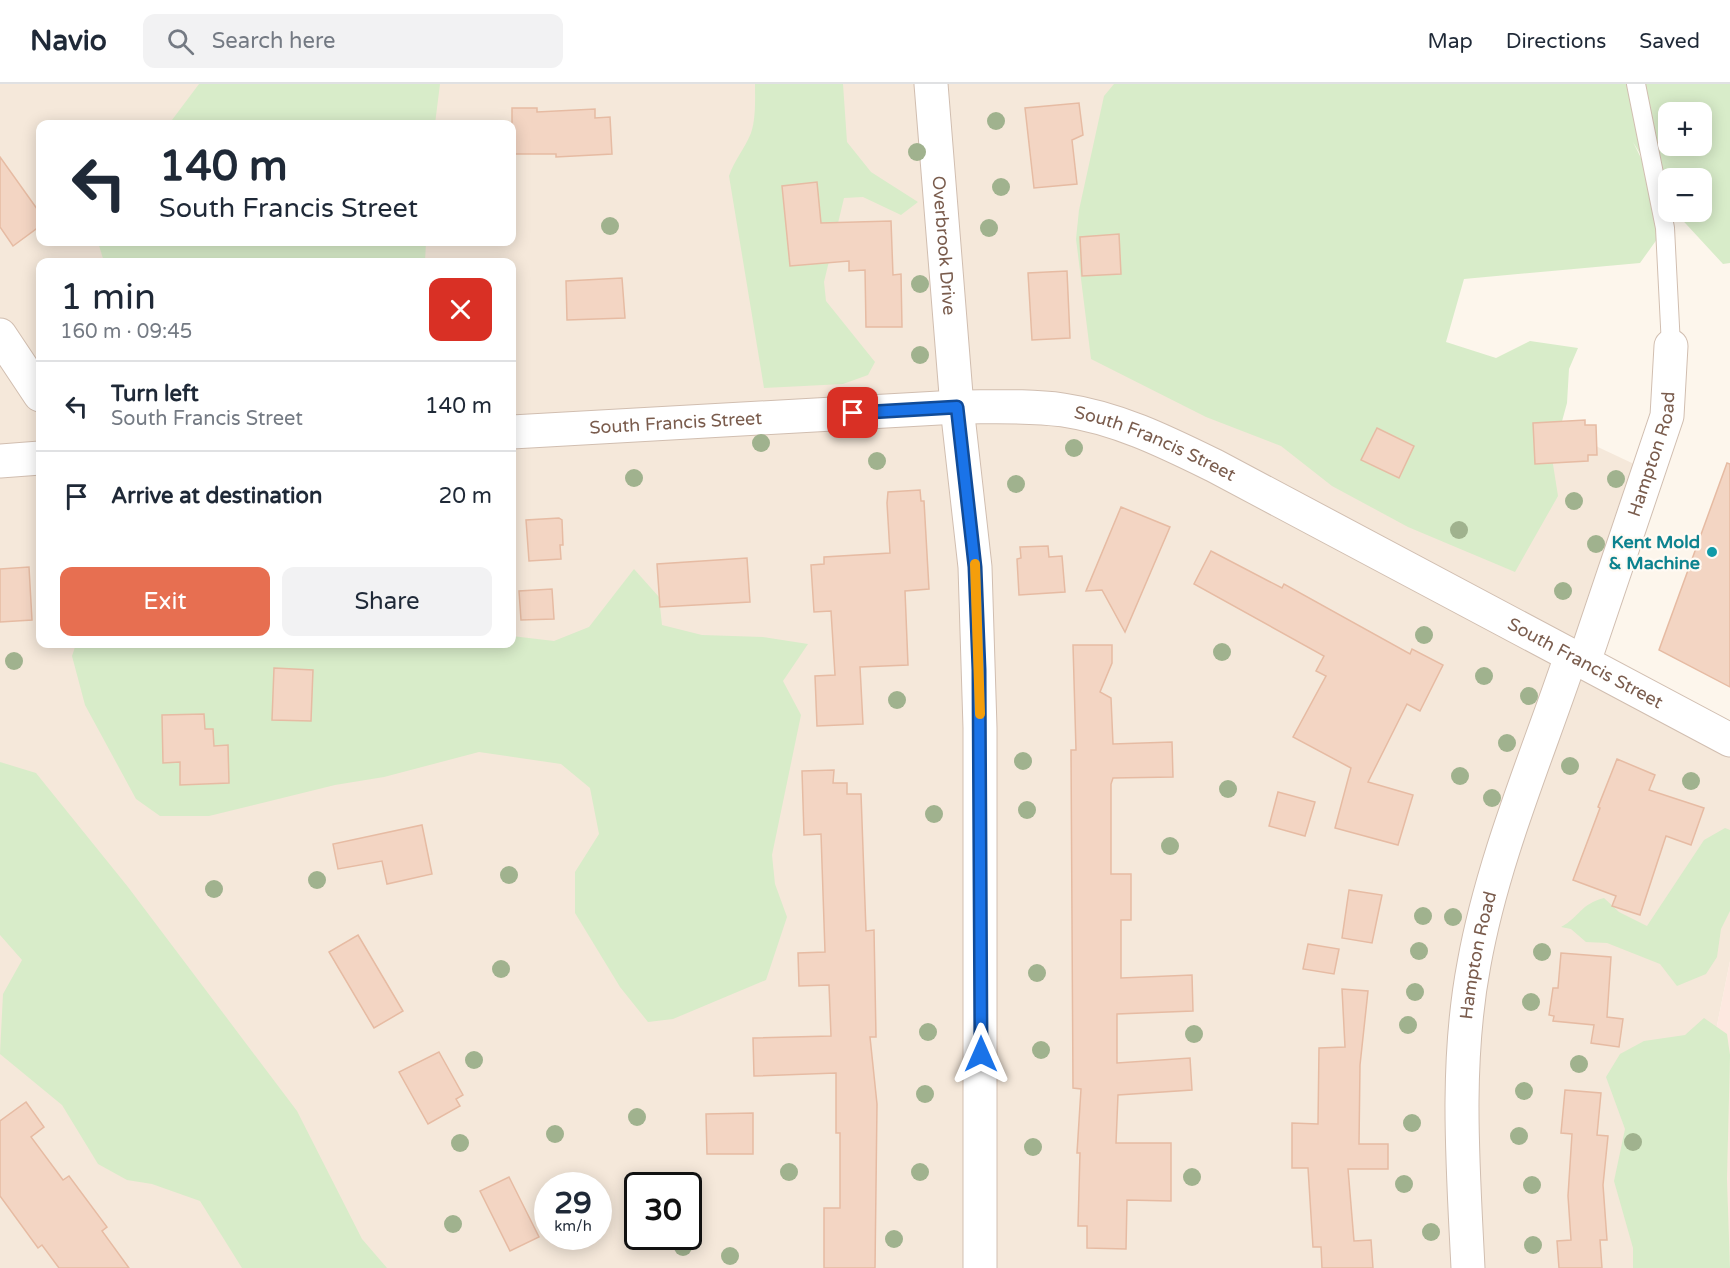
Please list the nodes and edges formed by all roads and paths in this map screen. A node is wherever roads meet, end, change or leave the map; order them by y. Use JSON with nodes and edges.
{"nodes":[{"id":1,"x":931,"y":84,"type":"edge"},
{"id":2,"x":1636,"y":84,"type":"edge"},
{"id":3,"x":0,"y":335,"type":"edge"},
{"id":4,"x":1671,"y":346,"type":"joint"},
{"id":5,"x":36,"y":389,"type":"edge"},
{"id":6,"x":957,"y":407,"type":"junction"},
{"id":7,"x":516,"y":432,"type":"edge"},
{"id":8,"x":36,"y":459,"type":"edge"},
{"id":9,"x":0,"y":461,"type":"edge"},
{"id":10,"x":1577,"y":659,"type":"junction"},
{"id":11,"x":1730,"y":740,"type":"edge"},
{"id":12,"x":980,"y":1268,"type":"edge"},
{"id":13,"x":1468,"y":1268,"type":"edge"}],
"edges":[{"from":1,"to":6,"type":"street","name":"Overbrook Drive"},
{"from":2,"to":4,"type":"lane"},
{"from":3,"to":5,"type":"street"},
{"from":4,"to":10,"type":"street","name":"Hampton Road"},
{"from":6,"to":7,"type":"street","name":"South Francis Street"},
{"from":6,"to":10,"type":"street","name":"South Francis Street"},
{"from":6,"to":12,"type":"street","name":"Overbrook Drive"},
{"from":8,"to":9,"type":"street"},
{"from":10,"to":11,"type":"street","name":"South Francis Street"},
{"from":10,"to":13,"type":"street","name":"Hampton Road"}]}
